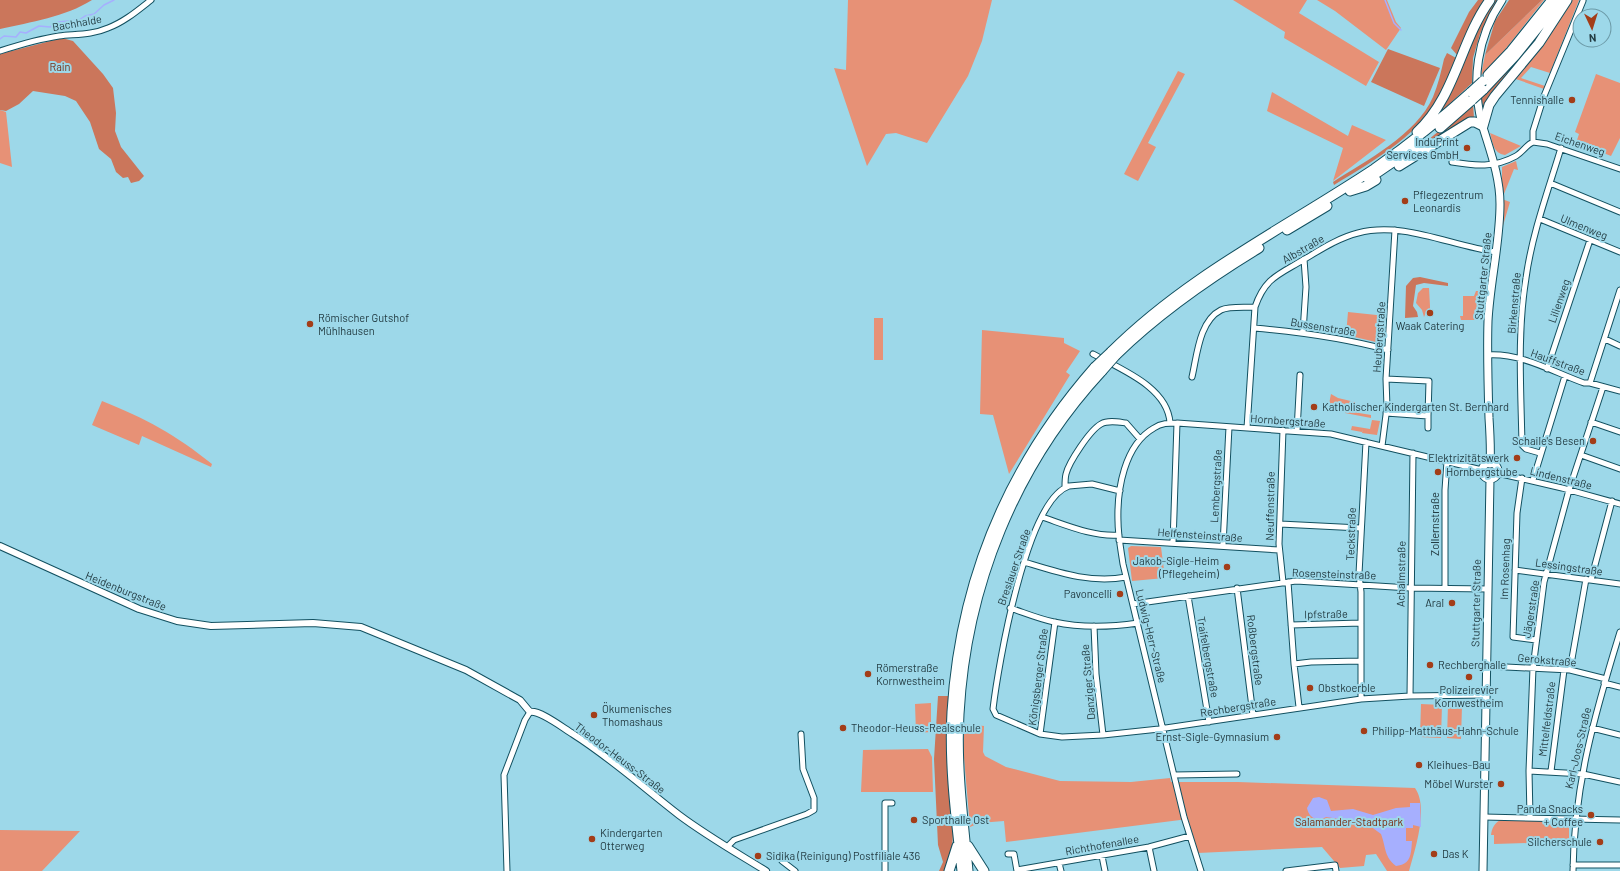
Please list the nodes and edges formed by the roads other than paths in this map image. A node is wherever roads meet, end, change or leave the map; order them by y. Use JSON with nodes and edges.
{"nodes":[{"id":1,"x":151,"y":0,"type":"edge"},
{"id":2,"x":1490,"y":0,"type":"edge"},
{"id":3,"x":1502,"y":0,"type":"edge"},
{"id":4,"x":1552,"y":0,"type":"edge"},
{"id":5,"x":1560,"y":0,"type":"edge"},
{"id":6,"x":1567,"y":0,"type":"edge"},
{"id":7,"x":1583,"y":1,"type":"dead end"},
{"id":8,"x":0,"y":51,"type":"edge"},
{"id":9,"x":1483,"y":85,"type":"junction"},
{"id":10,"x":1473,"y":97,"type":"junction"},
{"id":11,"x":1483,"y":126,"type":"junction"},
{"id":12,"x":1533,"y":142,"type":"junction"},
{"id":13,"x":1561,"y":148,"type":"junction"},
{"id":14,"x":1392,"y":156,"type":"junction"},
{"id":15,"x":1453,"y":157,"type":"dead end"},
{"id":16,"x":1494,"y":163,"type":"junction"},
{"id":17,"x":1620,"y":169,"type":"edge"},
{"id":18,"x":1550,"y":183,"type":"junction"},
{"id":19,"x":1350,"y":191,"type":"junction"},
{"id":20,"x":1620,"y":212,"type":"edge"},
{"id":21,"x":1540,"y":219,"type":"junction"},
{"id":22,"x":1395,"y":230,"type":"junction"},
{"id":23,"x":1590,"y":240,"type":"junction"},
{"id":24,"x":1496,"y":252,"type":"junction"},
{"id":25,"x":1620,"y":252,"type":"edge"},
{"id":26,"x":1304,"y":259,"type":"junction"},
{"id":27,"x":1620,"y":290,"type":"edge"},
{"id":28,"x":1255,"y":307,"type":"junction"},
{"id":29,"x":1254,"y":328,"type":"junction"},
{"id":30,"x":1303,"y":332,"type":"junction"},
{"id":31,"x":1605,"y":340,"type":"junction"},
{"id":32,"x":1620,"y":346,"type":"edge"},
{"id":33,"x":1388,"y":350,"type":"junction"},
{"id":34,"x":1093,"y":354,"type":"dead end"},
{"id":35,"x":1114,"y":354,"type":"junction"},
{"id":36,"x":1488,"y":355,"type":"junction"},
{"id":37,"x":1520,"y":359,"type":"junction"},
{"id":38,"x":1547,"y":369,"type":"junction"},
{"id":39,"x":1300,"y":375,"type":"dead end"},
{"id":40,"x":1565,"y":376,"type":"junction"},
{"id":41,"x":1192,"y":377,"type":"dead end"},
{"id":42,"x":1386,"y":379,"type":"junction"},
{"id":43,"x":1590,"y":383,"type":"junction"},
{"id":44,"x":1603,"y":388,"type":"junction"},
{"id":45,"x":1620,"y":391,"type":"edge"},
{"id":46,"x":1386,"y":413,"type":"junction"},
{"id":47,"x":1428,"y":416,"type":"junction"},
{"id":48,"x":1591,"y":422,"type":"junction"},
{"id":49,"x":1170,"y":423,"type":"junction"},
{"id":50,"x":1177,"y":423,"type":"junction"},
{"id":51,"x":1229,"y":427,"type":"junction"},
{"id":52,"x":1247,"y":428,"type":"junction"},
{"id":53,"x":1428,"y":428,"type":"dead end"},
{"id":54,"x":1283,"y":430,"type":"junction"},
{"id":55,"x":1297,"y":431,"type":"junction"},
{"id":56,"x":1620,"y":432,"type":"edge"},
{"id":57,"x":1140,"y":439,"type":"junction"},
{"id":58,"x":1366,"y":442,"type":"junction"},
{"id":59,"x":1382,"y":446,"type":"junction"},
{"id":60,"x":1413,"y":453,"type":"junction"},
{"id":61,"x":1540,"y":453,"type":"junction"},
{"id":62,"x":1581,"y":455,"type":"junction"},
{"id":63,"x":1447,"y":461,"type":"junction"},
{"id":64,"x":1490,"y":464,"type":"junction"},
{"id":65,"x":1620,"y":468,"type":"edge"},
{"id":66,"x":1482,"y":470,"type":"junction"},
{"id":67,"x":1498,"y":473,"type":"junction"},
{"id":68,"x":1522,"y":478,"type":"junction"},
{"id":69,"x":1490,"y":479,"type":"junction"},
{"id":70,"x":1533,"y":480,"type":"junction"},
{"id":71,"x":1065,"y":487,"type":"junction"},
{"id":72,"x":1569,"y":490,"type":"junction"},
{"id":73,"x":1120,"y":491,"type":"junction"},
{"id":74,"x":1612,"y":501,"type":"junction"},
{"id":75,"x":1620,"y":504,"type":"edge"},
{"id":76,"x":1042,"y":518,"type":"junction"},
{"id":77,"x":1280,"y":524,"type":"junction"},
{"id":78,"x":1360,"y":528,"type":"junction"},
{"id":79,"x":1119,"y":538,"type":"junction"},
{"id":80,"x":1172,"y":543,"type":"junction"},
{"id":81,"x":1223,"y":545,"type":"junction"},
{"id":82,"x":0,"y":546,"type":"edge"},
{"id":83,"x":1279,"y":550,"type":"junction"},
{"id":84,"x":1024,"y":562,"type":"junction"},
{"id":85,"x":1515,"y":570,"type":"junction"},
{"id":86,"x":1547,"y":573,"type":"junction"},
{"id":87,"x":1126,"y":577,"type":"junction"},
{"id":88,"x":1588,"y":579,"type":"junction"},
{"id":89,"x":1285,"y":582,"type":"junction"},
{"id":90,"x":1360,"y":584,"type":"junction"},
{"id":91,"x":1620,"y":584,"type":"edge"},
{"id":92,"x":1237,"y":588,"type":"junction"},
{"id":93,"x":1410,"y":588,"type":"junction"},
{"id":94,"x":1445,"y":588,"type":"junction"},
{"id":95,"x":1488,"y":589,"type":"junction"},
{"id":96,"x":1188,"y":596,"type":"junction"},
{"id":97,"x":1133,"y":604,"type":"junction"},
{"id":98,"x":1010,"y":608,"type":"junction"},
{"id":99,"x":1055,"y":622,"type":"junction"},
{"id":100,"x":1138,"y":623,"type":"junction"},
{"id":101,"x":1361,"y":623,"type":"junction"},
{"id":102,"x":1291,"y":625,"type":"junction"},
{"id":103,"x":1094,"y":626,"type":"junction"},
{"id":104,"x":371,"y":630,"type":"joint"},
{"id":105,"x":1620,"y":634,"type":"edge"},
{"id":106,"x":1536,"y":640,"type":"junction"},
{"id":107,"x":1361,"y":661,"type":"junction"},
{"id":108,"x":1294,"y":664,"type":"junction"},
{"id":109,"x":1486,"y":666,"type":"junction"},
{"id":110,"x":1533,"y":668,"type":"junction"},
{"id":111,"x":1564,"y":670,"type":"junction"},
{"id":112,"x":1570,"y":670,"type":"junction"},
{"id":113,"x":1605,"y":681,"type":"junction"},
{"id":114,"x":1620,"y":687,"type":"edge"},
{"id":115,"x":1486,"y":695,"type":"junction"},
{"id":116,"x":1410,"y":696,"type":"junction"},
{"id":117,"x":1361,"y":699,"type":"junction"},
{"id":118,"x":1299,"y":707,"type":"junction"},
{"id":119,"x":530,"y":712,"type":"junction"},
{"id":120,"x":996,"y":715,"type":"joint"},
{"id":121,"x":1253,"y":715,"type":"junction"},
{"id":122,"x":1209,"y":722,"type":"junction"},
{"id":123,"x":1592,"y":728,"type":"junction"},
{"id":124,"x":1164,"y":729,"type":"junction"},
{"id":125,"x":801,"y":734,"type":"dead end"},
{"id":126,"x":1040,"y":734,"type":"junction"},
{"id":127,"x":1103,"y":735,"type":"junction"},
{"id":128,"x":1620,"y":735,"type":"edge"},
{"id":129,"x":1529,"y":771,"type":"junction"},
{"id":130,"x":1551,"y":771,"type":"junction"},
{"id":131,"x":1237,"y":774,"type":"dead end"},
{"id":132,"x":1583,"y":774,"type":"junction"},
{"id":133,"x":1174,"y":775,"type":"junction"},
{"id":134,"x":1620,"y":782,"type":"edge"},
{"id":135,"x":892,"y":803,"type":"dead end"},
{"id":136,"x":1484,"y":816,"type":"junction"},
{"id":137,"x":1530,"y":817,"type":"junction"},
{"id":138,"x":1575,"y":819,"type":"junction"},
{"id":139,"x":1620,"y":820,"type":"edge"},
{"id":140,"x":1190,"y":836,"type":"junction"},
{"id":141,"x":962,"y":841,"type":"junction"},
{"id":142,"x":727,"y":847,"type":"junction"},
{"id":143,"x":1149,"y":847,"type":"junction"},
{"id":144,"x":1008,"y":854,"type":"dead end"},
{"id":145,"x":1102,"y":856,"type":"junction"},
{"id":146,"x":782,"y":861,"type":"dead end"},
{"id":147,"x":1059,"y":863,"type":"junction"},
{"id":148,"x":1573,"y":865,"type":"junction"},
{"id":149,"x":1620,"y":865,"type":"edge"},
{"id":150,"x":1336,"y":868,"type":"edge"},
{"id":151,"x":1017,"y":870,"type":"edge"},
{"id":152,"x":507,"y":871,"type":"edge"},
{"id":153,"x":766,"y":871,"type":"edge"},
{"id":154,"x":795,"y":871,"type":"edge"},
{"id":155,"x":885,"y":871,"type":"edge"},
{"id":156,"x":949,"y":871,"type":"edge"},
{"id":157,"x":962,"y":871,"type":"edge"},
{"id":158,"x":968,"y":871,"type":"edge"},
{"id":159,"x":984,"y":871,"type":"edge"},
{"id":160,"x":1061,"y":871,"type":"edge"},
{"id":161,"x":1105,"y":871,"type":"edge"},
{"id":162,"x":1154,"y":871,"type":"edge"},
{"id":163,"x":1200,"y":871,"type":"edge"},
{"id":164,"x":1286,"y":871,"type":"edge"},
{"id":165,"x":1484,"y":871,"type":"edge"},
{"id":166,"x":1572,"y":871,"type":"edge"}],
"edges":[{"from":1,"to":8,"type":"street","name":"Bachhalde"},
{"from":2,"to":14,"type":"highway"},
{"from":3,"to":10,"type":"main road","name":"Stuttgarter Straße"},
{"from":4,"to":9,"type":"highway"},
{"from":5,"to":9,"type":"highway"},
{"from":6,"to":11,"type":"highway"},
{"from":7,"to":12,"type":"street"},
{"from":9,"to":10,"type":"highway","bridge":true},
{"from":10,"to":11,"type":"main road","name":"Stuttgarter Straße"},
{"from":10,"to":14,"type":"highway"},
{"from":10,"to":19,"type":"highway"},
{"from":11,"to":16,"type":"main road","name":"Stuttgarter Straße"},
{"from":11,"to":19,"type":"highway"},
{"from":12,"to":13,"type":"street","name":"Eichenweg"},
{"from":12,"to":16,"type":"street"},
{"from":13,"to":17,"type":"street","name":"Eichenweg"},
{"from":13,"to":18,"type":"street","name":"Birkenstraße"},
{"from":14,"to":35,"type":"highway"},
{"from":15,"to":16,"type":"street"},
{"from":16,"to":24,"type":"main road","name":"Stuttgarter Straße"},
{"from":18,"to":20,"type":"street"},
{"from":18,"to":21,"type":"street","name":"Birkenstraße"},
{"from":19,"to":35,"type":"highway"},
{"from":21,"to":23,"type":"street","name":"Ulmenweg"},
{"from":21,"to":37,"type":"street","name":"Birkenstraße"},
{"from":22,"to":24,"type":"street","name":"Albstraße"},
{"from":22,"to":26,"type":"street","name":"Albstraße"},
{"from":22,"to":33,"type":"street","name":"Heubergstraße"},
{"from":23,"to":25,"type":"street","name":"Ulmenweg"},
{"from":23,"to":38,"type":"street","name":"Lilienweg"},
{"from":24,"to":36,"type":"main road","name":"Stuttgarter Straße"},
{"from":26,"to":28,"type":"street","name":"Albstraße"},
{"from":26,"to":30,"type":"street"},
{"from":27,"to":31,"type":"street"},
{"from":28,"to":29,"type":"street","name":"Albstraße"},
{"from":28,"to":41,"type":"street"},
{"from":29,"to":30,"type":"street","name":"Bussenstraße"},
{"from":29,"to":52,"type":"street","name":"Albstraße"},
{"from":30,"to":33,"type":"street","name":"Bussenstraße"},
{"from":31,"to":32,"type":"street"},
{"from":31,"to":43,"type":"street"},
{"from":33,"to":42,"type":"street","name":"Heubergstraße"},
{"from":34,"to":49,"type":"street"},
{"from":35,"to":141,"type":"highway","bridge":true},
{"from":36,"to":37,"type":"street","name":"Hauffstraße"},
{"from":36,"to":64,"type":"main road","name":"Stuttgarter Straße"},
{"from":37,"to":38,"type":"street","name":"Hauffstraße"},
{"from":37,"to":61,"type":"street","name":"Birkenstraße"},
{"from":38,"to":40,"type":"street","name":"Hauffstraße"},
{"from":39,"to":55,"type":"street"},
{"from":40,"to":43,"type":"street","name":"Hauffstraße"},
{"from":40,"to":61,"type":"street"},
{"from":42,"to":46,"type":"street","name":"Heubergstraße"},
{"from":42,"to":47,"type":"street"},
{"from":43,"to":44,"type":"street","name":"Hauffstraße"},
{"from":44,"to":45,"type":"street","name":"Hauffstraße"},
{"from":44,"to":48,"type":"street","name":"Jägerstraße"},
{"from":46,"to":47,"type":"street"},
{"from":46,"to":59,"type":"street","name":"Heubergstraße"},
{"from":47,"to":53,"type":"street"},
{"from":48,"to":56,"type":"street"},
{"from":48,"to":62,"type":"street","name":"Jägerstraße"},
{"from":49,"to":50,"type":"street","name":"Hornbergstraße"},
{"from":49,"to":57,"type":"street","name":"Ludwig-Herr-Straße"},
{"from":50,"to":51,"type":"street","name":"Hornbergstraße"},
{"from":50,"to":80,"type":"street"},
{"from":51,"to":52,"type":"street","name":"Hornbergstraße"},
{"from":51,"to":81,"type":"street","name":"Lembergstraße"},
{"from":52,"to":54,"type":"street","name":"Hornbergstraße"},
{"from":54,"to":55,"type":"street","name":"Hornbergstraße"},
{"from":54,"to":77,"type":"street","name":"Neuffenstraße"},
{"from":55,"to":58,"type":"street","name":"Hornbergstraße"},
{"from":57,"to":71,"type":"street"},
{"from":57,"to":73,"type":"street","name":"Ludwig-Herr-Straße"},
{"from":58,"to":59,"type":"street","name":"Hornbergstraße"},
{"from":58,"to":78,"type":"street","name":"Teckstraße"},
{"from":59,"to":60,"type":"street","name":"Hornbergstraße"},
{"from":60,"to":63,"type":"street","name":"Hornbergstraße"},
{"from":60,"to":93,"type":"street","name":"Achalmstraße"},
{"from":61,"to":70,"type":"street"},
{"from":62,"to":65,"type":"street"},
{"from":62,"to":72,"type":"street","name":"Jägerstraße"},
{"from":63,"to":66,"type":"street","name":"Hornbergstraße"},
{"from":63,"to":94,"type":"street","name":"Zollernstraße"},
{"from":64,"to":66,"type":"main road"},
{"from":64,"to":67,"type":"main road"},
{"from":66,"to":69,"type":"main road"},
{"from":67,"to":68,"type":"street","name":"Lindenstraße"},
{"from":67,"to":69,"type":"main road"},
{"from":68,"to":70,"type":"street","name":"Lindenstraße"},
{"from":68,"to":85,"type":"street","name":"Im Rosenhag"},
{"from":69,"to":95,"type":"main road","name":"Stuttgarter Straße"},
{"from":70,"to":72,"type":"street","name":"Lindenstraße"},
{"from":71,"to":73,"type":"street"},
{"from":71,"to":76,"type":"street","name":"Breslauer Straße"},
{"from":72,"to":74,"type":"street","name":"Lindenstraße"},
{"from":72,"to":86,"type":"street","name":"Jägerstraße"},
{"from":73,"to":79,"type":"street","name":"Ludwig-Herr-Straße"},
{"from":74,"to":75,"type":"street","name":"Lindenstraße"},
{"from":74,"to":88,"type":"street"},
{"from":76,"to":79,"type":"street","name":"Helfensteinstraße"},
{"from":76,"to":84,"type":"street","name":"Breslauer Straße"},
{"from":77,"to":78,"type":"street"},
{"from":77,"to":83,"type":"street","name":"Neuffenstraße"},
{"from":78,"to":90,"type":"street","name":"Teckstraße"},
{"from":79,"to":80,"type":"street","name":"Helfensteinstraße"},
{"from":79,"to":87,"type":"street","name":"Ludwig-Herr-Straße"},
{"from":80,"to":81,"type":"street","name":"Helfensteinstraße"},
{"from":81,"to":83,"type":"street","name":"Helfensteinstraße"},
{"from":82,"to":104,"type":"street","name":"Heidenburgstraße"},
{"from":83,"to":89,"type":"street","name":"Neuffenstraße"},
{"from":84,"to":87,"type":"street"},
{"from":84,"to":98,"type":"street","name":"Breslauer Straße"},
{"from":85,"to":86,"type":"street","name":"Lessingstraße"},
{"from":85,"to":106,"type":"street","name":"Im Rosenhag"},
{"from":86,"to":88,"type":"street","name":"Lessingstraße"},
{"from":86,"to":106,"type":"street","name":"Jägerstraße"},
{"from":87,"to":97,"type":"street","name":"Ludwig-Herr-Straße"},
{"from":88,"to":91,"type":"street","name":"Lessingstraße"},
{"from":88,"to":112,"type":"street"},
{"from":89,"to":90,"type":"street","name":"Rosensteinstraße"},
{"from":89,"to":92,"type":"street","name":"Rosensteinstraße"},
{"from":89,"to":102,"type":"street","name":"Neuffenstraße"},
{"from":90,"to":93,"type":"street","name":"Rosensteinstraße"},
{"from":90,"to":101,"type":"street","name":"Teckstraße"},
{"from":92,"to":96,"type":"street","name":"Rosensteinstraße"},
{"from":92,"to":121,"type":"street","name":"Roßbergstraße"},
{"from":93,"to":94,"type":"street","name":"Rosensteinstraße"},
{"from":93,"to":116,"type":"street","name":"Achalmstraße"},
{"from":94,"to":95,"type":"street","name":"Rosensteinstraße"},
{"from":95,"to":109,"type":"main road","name":"Stuttgarter Straße"},
{"from":96,"to":97,"type":"street","name":"Rosensteinstraße"},
{"from":96,"to":122,"type":"street","name":"Traifelbergstraße"},
{"from":97,"to":100,"type":"street","name":"Ludwig-Herr-Straße"},
{"from":98,"to":99,"type":"street"},
{"from":98,"to":120,"type":"street","name":"Breslauer Straße"},
{"from":99,"to":103,"type":"street"},
{"from":99,"to":126,"type":"street","name":"Königsberger Straße"},
{"from":100,"to":103,"type":"street"},
{"from":100,"to":124,"type":"street","name":"Ludwig-Herr-Straße"},
{"from":101,"to":102,"type":"street","name":"Ipfstraße"},
{"from":101,"to":107,"type":"street","name":"Teckstraße"},
{"from":102,"to":108,"type":"street","name":"Neuffenstraße"},
{"from":103,"to":127,"type":"street","name":"Danziger Straße"},
{"from":104,"to":119,"type":"street","name":"Theodor-Heuss-Straße"},
{"from":105,"to":113,"type":"street","name":"Karl-Joos-Straße"},
{"from":106,"to":110,"type":"street","name":"Jägerstraße"},
{"from":107,"to":108,"type":"street"},
{"from":107,"to":117,"type":"street","name":"Teckstraße"},
{"from":108,"to":118,"type":"street","name":"Neuffenstraße"},
{"from":109,"to":110,"type":"street","name":"Gerokstraße"},
{"from":109,"to":115,"type":"main road","name":"Stuttgarter Straße"},
{"from":110,"to":111,"type":"street","name":"Gerokstraße"},
{"from":110,"to":129,"type":"street","name":"Jägerstraße"},
{"from":111,"to":112,"type":"street","name":"Gerokstraße"},
{"from":111,"to":130,"type":"street","name":"Mittelfeldstraße"},
{"from":112,"to":113,"type":"street","name":"Gerokstraße"},
{"from":113,"to":114,"type":"street","name":"Gerokstraße"},
{"from":113,"to":123,"type":"street","name":"Karl-Joos-Straße"},
{"from":115,"to":116,"type":"street","name":"Rechbergstraße"},
{"from":115,"to":136,"type":"main road","name":"Stuttgarter Straße"},
{"from":116,"to":117,"type":"street","name":"Rechbergstraße"},
{"from":117,"to":118,"type":"street","name":"Rechbergstraße"},
{"from":118,"to":121,"type":"street","name":"Rechbergstraße"},
{"from":119,"to":142,"type":"street","name":"Theodor-Heuss-Straße"},
{"from":119,"to":152,"type":"street"},
{"from":120,"to":126,"type":"street","name":"Rechbergstraße"},
{"from":121,"to":122,"type":"street","name":"Rechbergstraße"},
{"from":122,"to":124,"type":"street","name":"Rechbergstraße"},
{"from":123,"to":128,"type":"street"},
{"from":123,"to":132,"type":"street","name":"Karl-Joos-Straße"},
{"from":124,"to":127,"type":"street","name":"Rechbergstraße"},
{"from":124,"to":133,"type":"street","name":"Ludwig-Herr-Straße"},
{"from":125,"to":142,"type":"street"},
{"from":126,"to":127,"type":"street","name":"Rechbergstraße"},
{"from":129,"to":130,"type":"street"},
{"from":129,"to":137,"type":"street","name":"Jägerstraße"},
{"from":130,"to":132,"type":"street"},
{"from":131,"to":133,"type":"street"},
{"from":132,"to":134,"type":"street"},
{"from":132,"to":138,"type":"street","name":"Karl-Joos-Straße"},
{"from":133,"to":140,"type":"street","name":"Ludwig-Herr-Straße"},
{"from":135,"to":155,"type":"street"},
{"from":136,"to":137,"type":"street"},
{"from":136,"to":165,"type":"main road","name":"Stuttgarter Straße"},
{"from":137,"to":138,"type":"street"},
{"from":138,"to":139,"type":"street"},
{"from":138,"to":148,"type":"street","name":"Karl-Joos-Straße"},
{"from":140,"to":143,"type":"street","name":"Richthofenallee"},
{"from":140,"to":163,"type":"street","name":"Ludwig-Herr-Straße"},
{"from":141,"to":156,"type":"highway"},
{"from":141,"to":157,"type":"highway"},
{"from":141,"to":158,"type":"highway"},
{"from":141,"to":159,"type":"highway"},
{"from":142,"to":153,"type":"street","name":"Theodor-Heuss-Straße"},
{"from":143,"to":145,"type":"street","name":"Richthofenallee"},
{"from":143,"to":162,"type":"street"},
{"from":144,"to":151,"type":"street"},
{"from":145,"to":147,"type":"street","name":"Richthofenallee"},
{"from":145,"to":161,"type":"street"},
{"from":146,"to":154,"type":"street"},
{"from":147,"to":151,"type":"street","name":"Richthofenallee"},
{"from":147,"to":160,"type":"street"},
{"from":148,"to":149,"type":"street"},
{"from":148,"to":166,"type":"street","name":"Karl-Joos-Straße"},
{"from":150,"to":164,"type":"street"}]}
